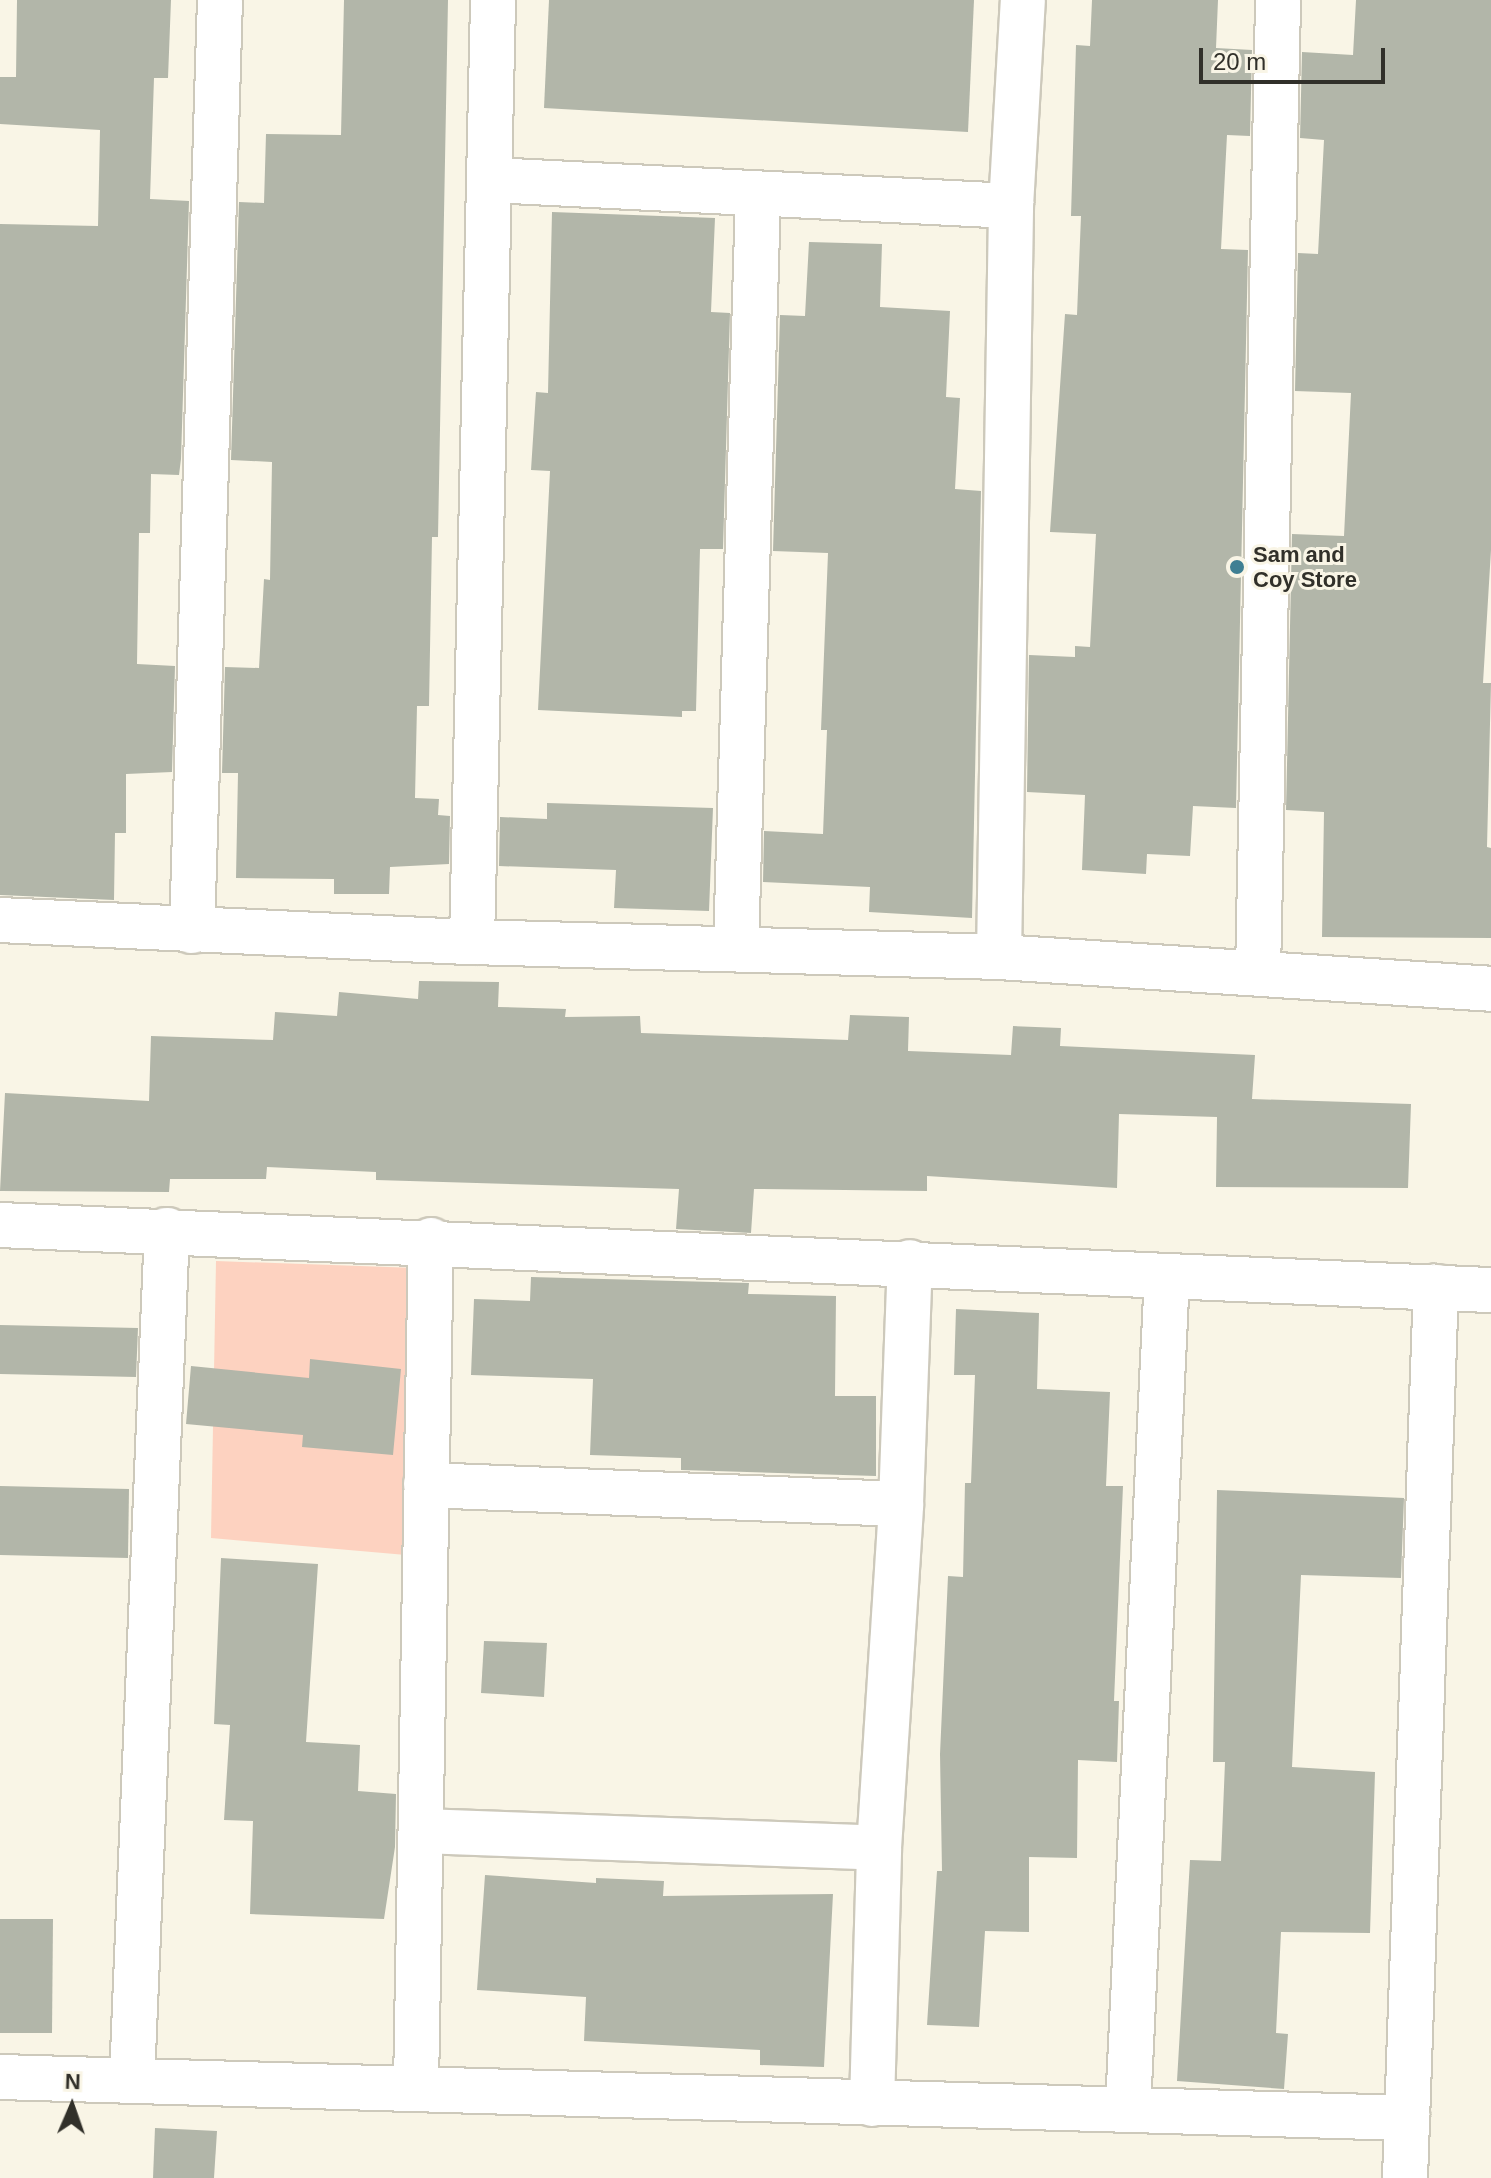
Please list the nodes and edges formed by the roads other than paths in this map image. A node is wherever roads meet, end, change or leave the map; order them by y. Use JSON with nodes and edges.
{"nodes":[{"id":1,"x":220,"y":0,"type":"edge"},
{"id":2,"x":493,"y":0,"type":"edge"},
{"id":3,"x":1023,"y":0,"type":"edge"},
{"id":4,"x":1278,"y":0,"type":"edge"},
{"id":5,"x":491,"y":180,"type":"junction"},
{"id":6,"x":758,"y":197,"type":"junction"},
{"id":7,"x":1011,"y":206,"type":"junction"},
{"id":8,"x":0,"y":920,"type":"edge"},
{"id":9,"x":192,"y":931,"type":"junction"},
{"id":10,"x":472,"y":942,"type":"junction"},
{"id":11,"x":736,"y":947,"type":"junction"},
{"id":12,"x":999,"y":957,"type":"junction"},
{"id":13,"x":1258,"y":973,"type":"junction"},
{"id":14,"x":1491,"y":989,"type":"edge"},
{"id":15,"x":0,"y":1225,"type":"edge"},
{"id":16,"x":167,"y":1230,"type":"junction"},
{"id":17,"x":431,"y":1240,"type":"junction"},
{"id":18,"x":910,"y":1262,"type":"junction"},
{"id":19,"x":1167,"y":1276,"type":"junction"},
{"id":20,"x":1436,"y":1287,"type":"junction"},
{"id":21,"x":1491,"y":1290,"type":"edge"},
{"id":22,"x":426,"y":1485,"type":"junction"},
{"id":23,"x":901,"y":1504,"type":"junction"},
{"id":24,"x":423,"y":1831,"type":"junction"},
{"id":25,"x":879,"y":1848,"type":"junction"},
{"id":26,"x":0,"y":2077,"type":"edge"},
{"id":27,"x":132,"y":2079,"type":"junction"},
{"id":28,"x":416,"y":2087,"type":"junction"},
{"id":29,"x":872,"y":2104,"type":"junction"},
{"id":30,"x":1128,"y":2108,"type":"junction"},
{"id":31,"x":1407,"y":2118,"type":"junction"},
{"id":32,"x":1405,"y":2178,"type":"edge"}],
"edges":[{"from":1,"to":9,"type":"street"},
{"from":2,"to":5,"type":"street"},
{"from":3,"to":7,"type":"street"},
{"from":4,"to":13,"type":"street"},
{"from":5,"to":6,"type":"street"},
{"from":5,"to":10,"type":"street"},
{"from":6,"to":7,"type":"street"},
{"from":6,"to":11,"type":"street"},
{"from":7,"to":12,"type":"street"},
{"from":8,"to":9,"type":"street"},
{"from":9,"to":10,"type":"street"},
{"from":10,"to":11,"type":"street"},
{"from":11,"to":12,"type":"street"},
{"from":12,"to":13,"type":"street"},
{"from":13,"to":14,"type":"street"},
{"from":15,"to":16,"type":"street"},
{"from":16,"to":17,"type":"street"},
{"from":16,"to":27,"type":"street"},
{"from":17,"to":18,"type":"street"},
{"from":17,"to":22,"type":"street"},
{"from":18,"to":19,"type":"street"},
{"from":18,"to":23,"type":"street"},
{"from":19,"to":20,"type":"street"},
{"from":19,"to":30,"type":"street"},
{"from":20,"to":21,"type":"street"},
{"from":20,"to":31,"type":"street"},
{"from":22,"to":23,"type":"street"},
{"from":22,"to":24,"type":"street"},
{"from":23,"to":25,"type":"street"},
{"from":24,"to":25,"type":"street"},
{"from":24,"to":28,"type":"street"},
{"from":25,"to":29,"type":"street"},
{"from":26,"to":27,"type":"street"},
{"from":27,"to":28,"type":"street"},
{"from":28,"to":29,"type":"street"},
{"from":29,"to":30,"type":"street"},
{"from":30,"to":31,"type":"street"},
{"from":31,"to":32,"type":"street"}]}
